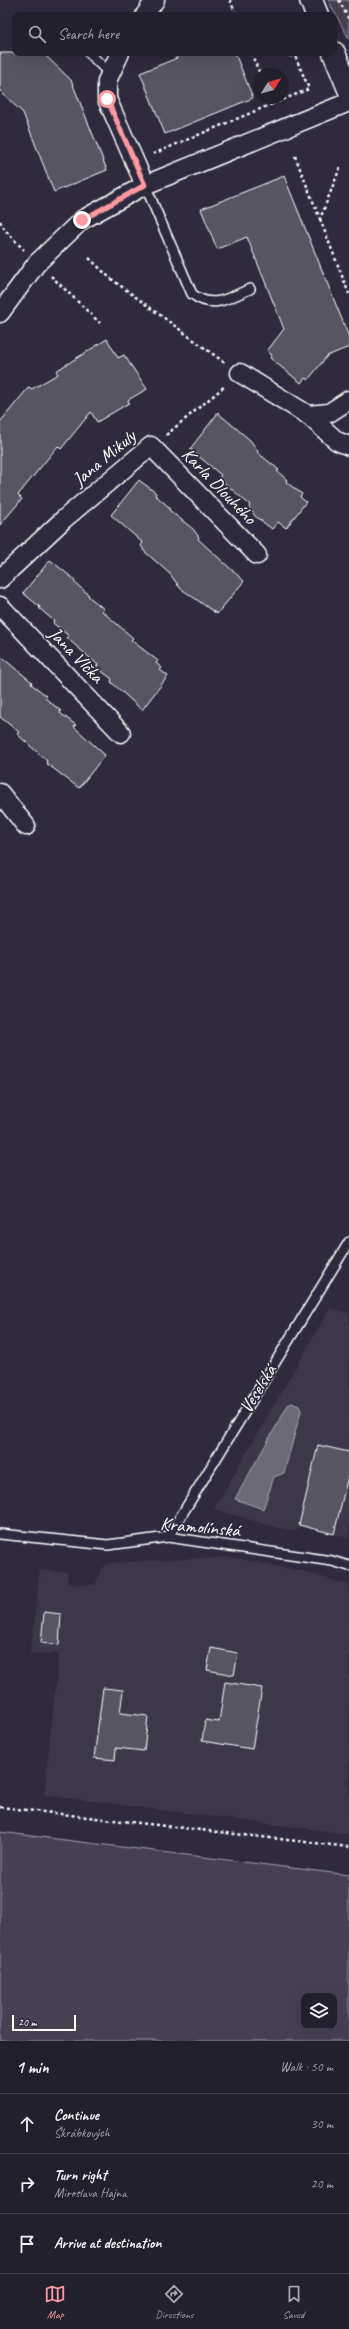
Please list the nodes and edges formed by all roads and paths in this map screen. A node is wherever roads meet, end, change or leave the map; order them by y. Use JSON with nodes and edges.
{"nodes":[{"id":1,"x":155,"y":0,"type":"edge"},
{"id":2,"x":230,"y":0,"type":"edge"},
{"id":3,"x":311,"y":0,"type":"edge"},
{"id":4,"x":339,"y":0,"type":"edge"},
{"id":5,"x":147,"y":12,"type":"edge"},
{"id":6,"x":235,"y":12,"type":"edge"},
{"id":7,"x":316,"y":12,"type":"edge"},
{"id":8,"x":349,"y":20,"type":"edge"},
{"id":9,"x":92,"y":56,"type":"edge"},
{"id":10,"x":119,"y":56,"type":"edge"},
{"id":11,"x":252,"y":56,"type":"edge"},
{"id":12,"x":291,"y":56,"type":"edge"},
{"id":13,"x":335,"y":56,"type":"edge"},
{"id":14,"x":257,"y":68,"type":"edge"},
{"id":15,"x":110,"y":74,"type":"junction"},
{"id":16,"x":349,"y":89,"type":"edge"},
{"id":17,"x":289,"y":97,"type":"edge"},
{"id":18,"x":349,"y":102,"type":"edge"},
{"id":19,"x":272,"y":104,"type":"edge"},
{"id":20,"x":152,"y":154,"type":"dead end"},
{"id":21,"x":295,"y":156,"type":"dead end"},
{"id":22,"x":341,"y":165,"type":"dead end"},
{"id":23,"x":145,"y":185,"type":"junction"},
{"id":24,"x":320,"y":220,"type":"junction"},
{"id":25,"x":0,"y":221,"type":"edge"},
{"id":26,"x":89,"y":258,"type":"dead end"},
{"id":27,"x":37,"y":263,"type":"junction"},
{"id":28,"x":250,"y":288,"type":"dead end"},
{"id":29,"x":349,"y":294,"type":"edge"},
{"id":30,"x":0,"y":312,"type":"edge"},
{"id":31,"x":100,"y":323,"type":"dead end"},
{"id":32,"x":240,"y":373,"type":"junction"},
{"id":33,"x":349,"y":400,"type":"edge"},
{"id":34,"x":308,"y":415,"type":"junction"},
{"id":35,"x":151,"y":446,"type":"junction"},
{"id":36,"x":349,"y":446,"type":"edge"},
{"id":37,"x":257,"y":555,"type":"dead end"},
{"id":38,"x":0,"y":579,"type":"edge"},
{"id":39,"x":0,"y":606,"type":"edge"},
{"id":40,"x":121,"y":733,"type":"dead end"},
{"id":41,"x":0,"y":793,"type":"edge"},
{"id":42,"x":26,"y":826,"type":"dead end"},
{"id":43,"x":349,"y":1242,"type":"edge"},
{"id":44,"x":0,"y":1534,"type":"edge"},
{"id":45,"x":168,"y":1537,"type":"junction"},
{"id":46,"x":349,"y":1566,"type":"edge"},
{"id":47,"x":0,"y":1807,"type":"edge"},
{"id":48,"x":349,"y":1847,"type":"edge"}],
"edges":[{"from":1,"to":5,"type":"street"},
{"from":2,"to":6,"type":"path"},
{"from":3,"to":7,"type":"street"},
{"from":4,"to":8,"type":"path"},
{"from":9,"to":15,"type":"lane"},
{"from":10,"to":15,"type":"street"},
{"from":11,"to":14,"type":"path"},
{"from":12,"to":17,"type":"path"},
{"from":13,"to":16,"type":"street"},
{"from":15,"to":23,"type":"street"},
{"from":18,"to":23,"type":"street"},
{"from":19,"to":20,"type":"path"},
{"from":21,"to":24,"type":"path"},
{"from":22,"to":24,"type":"path"},
{"from":23,"to":27,"type":"street"},
{"from":23,"to":28,"type":"lane"},
{"from":24,"to":29,"type":"path"},
{"from":25,"to":27,"type":"path"},
{"from":26,"to":32,"type":"path"},
{"from":27,"to":30,"type":"street"},
{"from":27,"to":31,"type":"path"},
{"from":32,"to":34,"type":"street"},
{"from":32,"to":35,"type":"path","name":"Jana Mikuly"},
{"from":33,"to":34,"type":"street"},
{"from":34,"to":36,"type":"street"},
{"from":35,"to":37,"type":"street","name":"Karla Dlouhého"},
{"from":35,"to":38,"type":"street","name":"Jana Mikuly"},
{"from":39,"to":40,"type":"street","name":"Jana Vlčka"},
{"from":41,"to":42,"type":"street"},
{"from":43,"to":45,"type":"lane","name":"Veselská"},
{"from":44,"to":45,"type":"lane","name":"Kramolínská"},
{"from":45,"to":46,"type":"lane","name":"Kramolínská"},
{"from":47,"to":48,"type":"path"}]}
